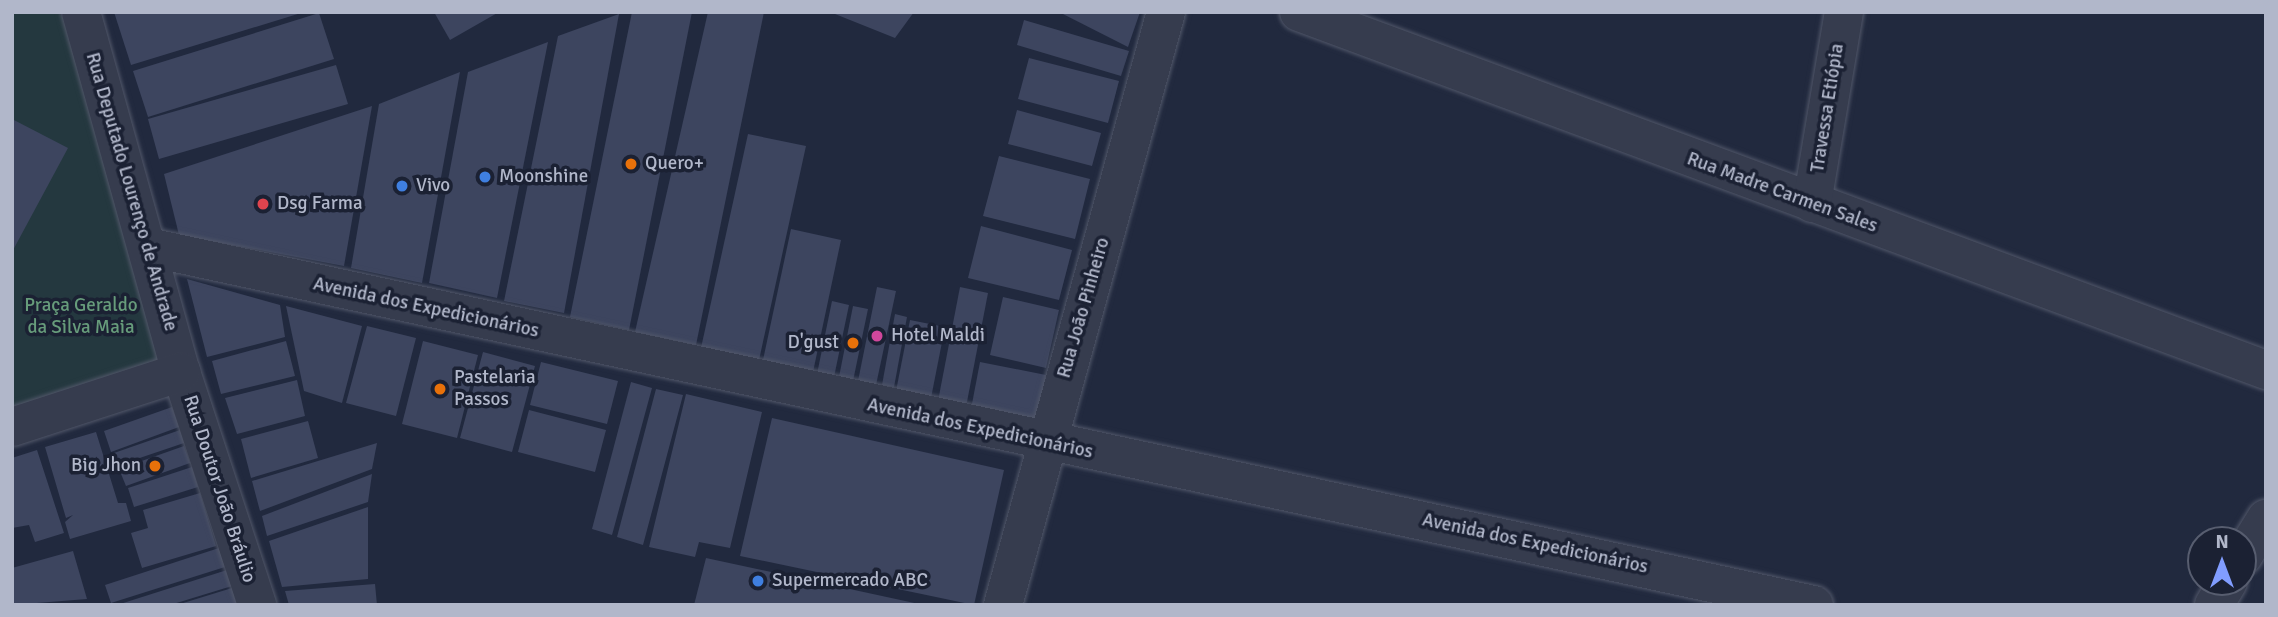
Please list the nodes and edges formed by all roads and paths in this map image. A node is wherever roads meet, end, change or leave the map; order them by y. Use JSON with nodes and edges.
{"nodes":[{"id":1,"x":81,"y":12,"type":"edge"},
{"id":2,"x":1166,"y":12,"type":"edge"},
{"id":3,"x":1299,"y":12,"type":"edge"},
{"id":4,"x":1844,"y":12,"type":"edge"},
{"id":5,"x":1812,"y":203,"type":"junction"},
{"id":6,"x":148,"y":247,"type":"junction"},
{"id":7,"x":2266,"y":370,"type":"edge"},
{"id":8,"x":181,"y":372,"type":"junction"},
{"id":9,"x":12,"y":427,"type":"edge"},
{"id":10,"x":1046,"y":444,"type":"junction"},
{"id":11,"x":257,"y":605,"type":"edge"},
{"id":12,"x":1003,"y":605,"type":"edge"},
{"id":13,"x":1814,"y":605,"type":"edge"}],
"edges":[{"from":1,"to":6,"type":"street","name":"Rua Deputado Lourenço de Andrade"},
{"from":2,"to":10,"type":"street","name":"Rua João Pinheiro"},
{"from":3,"to":5,"type":"street","name":"Rua Madre Carmen Sales"},
{"from":4,"to":5,"type":"street","name":"Travessa Etiópia"},
{"from":5,"to":7,"type":"street","name":"Rua Madre Carmen Sales"},
{"from":6,"to":8,"type":"street","name":"Rua Deputado Lourenço de Andrade"},
{"from":6,"to":10,"type":"street","name":"Avenida dos Expedicionários"},
{"from":8,"to":9,"type":"street"},
{"from":8,"to":11,"type":"street","name":"Rua Doutor João Bráulio"},
{"from":10,"to":12,"type":"street","name":"Rua João Pinheiro"},
{"from":10,"to":13,"type":"street","name":"Avenida dos Expedicionários"}]}
